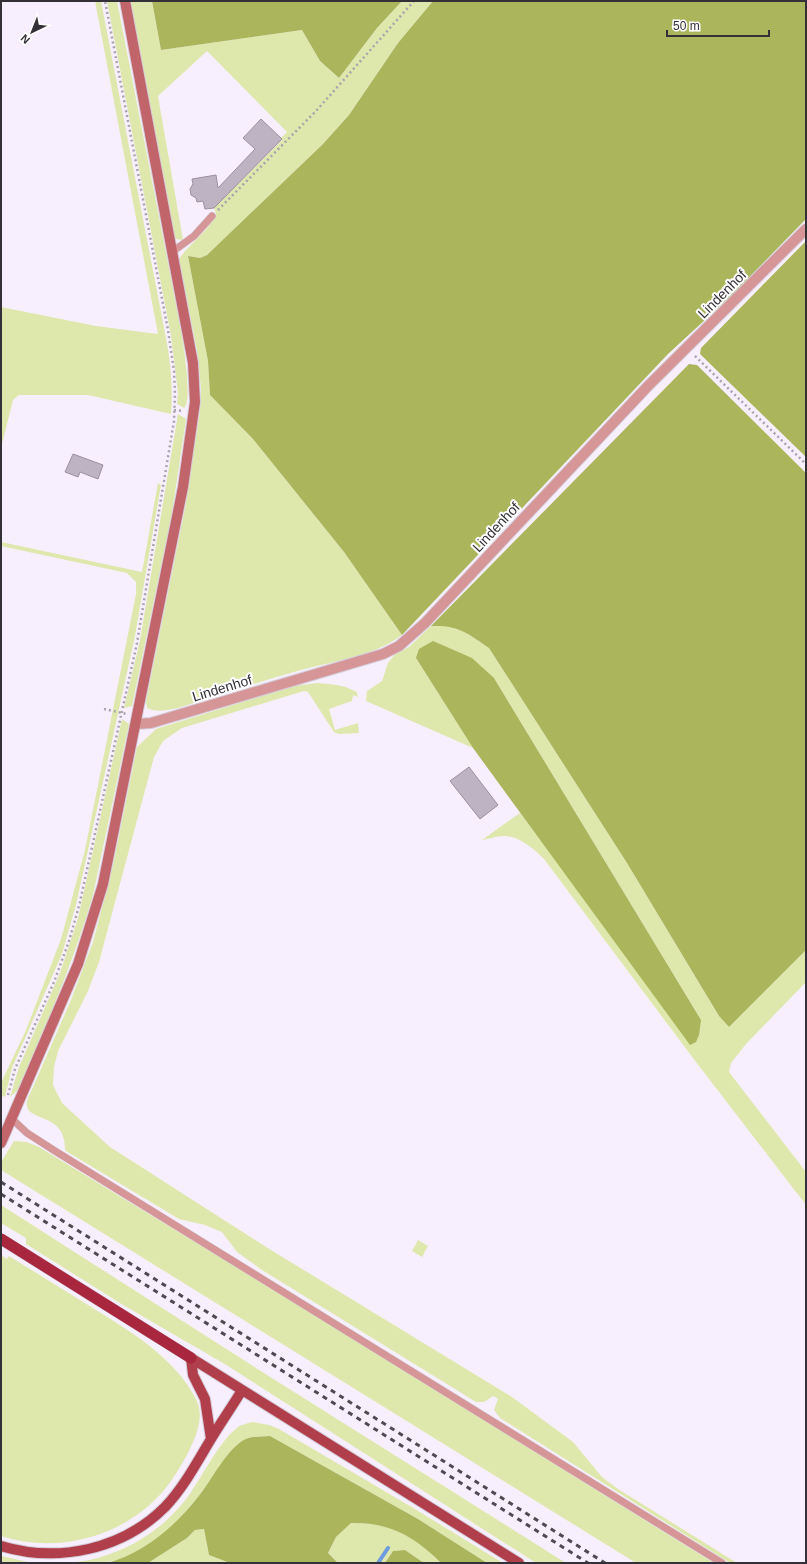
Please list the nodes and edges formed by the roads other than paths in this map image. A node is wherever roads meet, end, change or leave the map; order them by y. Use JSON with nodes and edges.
{"nodes":[{"id":1,"x":125,"y":1,"type":"edge"},
{"id":2,"x":212,"y":216,"type":"road end"},
{"id":3,"x":806,"y":228,"type":"edge"},
{"id":4,"x":172,"y":252,"type":"junction"},
{"id":5,"x":136,"y":720,"type":"junction"},
{"id":6,"x":12,"y":1119,"type":"junction"},
{"id":7,"x":1,"y":1143,"type":"edge"},
{"id":8,"x":1,"y":1239,"type":"edge"},
{"id":9,"x":191,"y":1358,"type":"junction"},
{"id":10,"x":242,"y":1390,"type":"junction"},
{"id":11,"x":211,"y":1438,"type":"junction"},
{"id":12,"x":1,"y":1546,"type":"edge"},
{"id":13,"x":519,"y":1563,"type":"edge"},
{"id":14,"x":722,"y":1563,"type":"edge"}],
"edges":[{"from":1,"to":4,"type":"main road"},
{"from":2,"to":4,"type":"lane"},
{"from":3,"to":5,"type":"street","name":"Lindenhof"},
{"from":4,"to":5,"type":"main road"},
{"from":5,"to":6,"type":"main road"},
{"from":6,"to":7,"type":"main road"},
{"from":6,"to":14,"type":"lane"},
{"from":8,"to":9,"type":"highway"},
{"from":9,"to":10,"type":"main road"},
{"from":9,"to":11,"type":"main road"},
{"from":10,"to":11,"type":"main road"},
{"from":10,"to":13,"type":"main road"},
{"from":11,"to":12,"type":"main road"}]}
